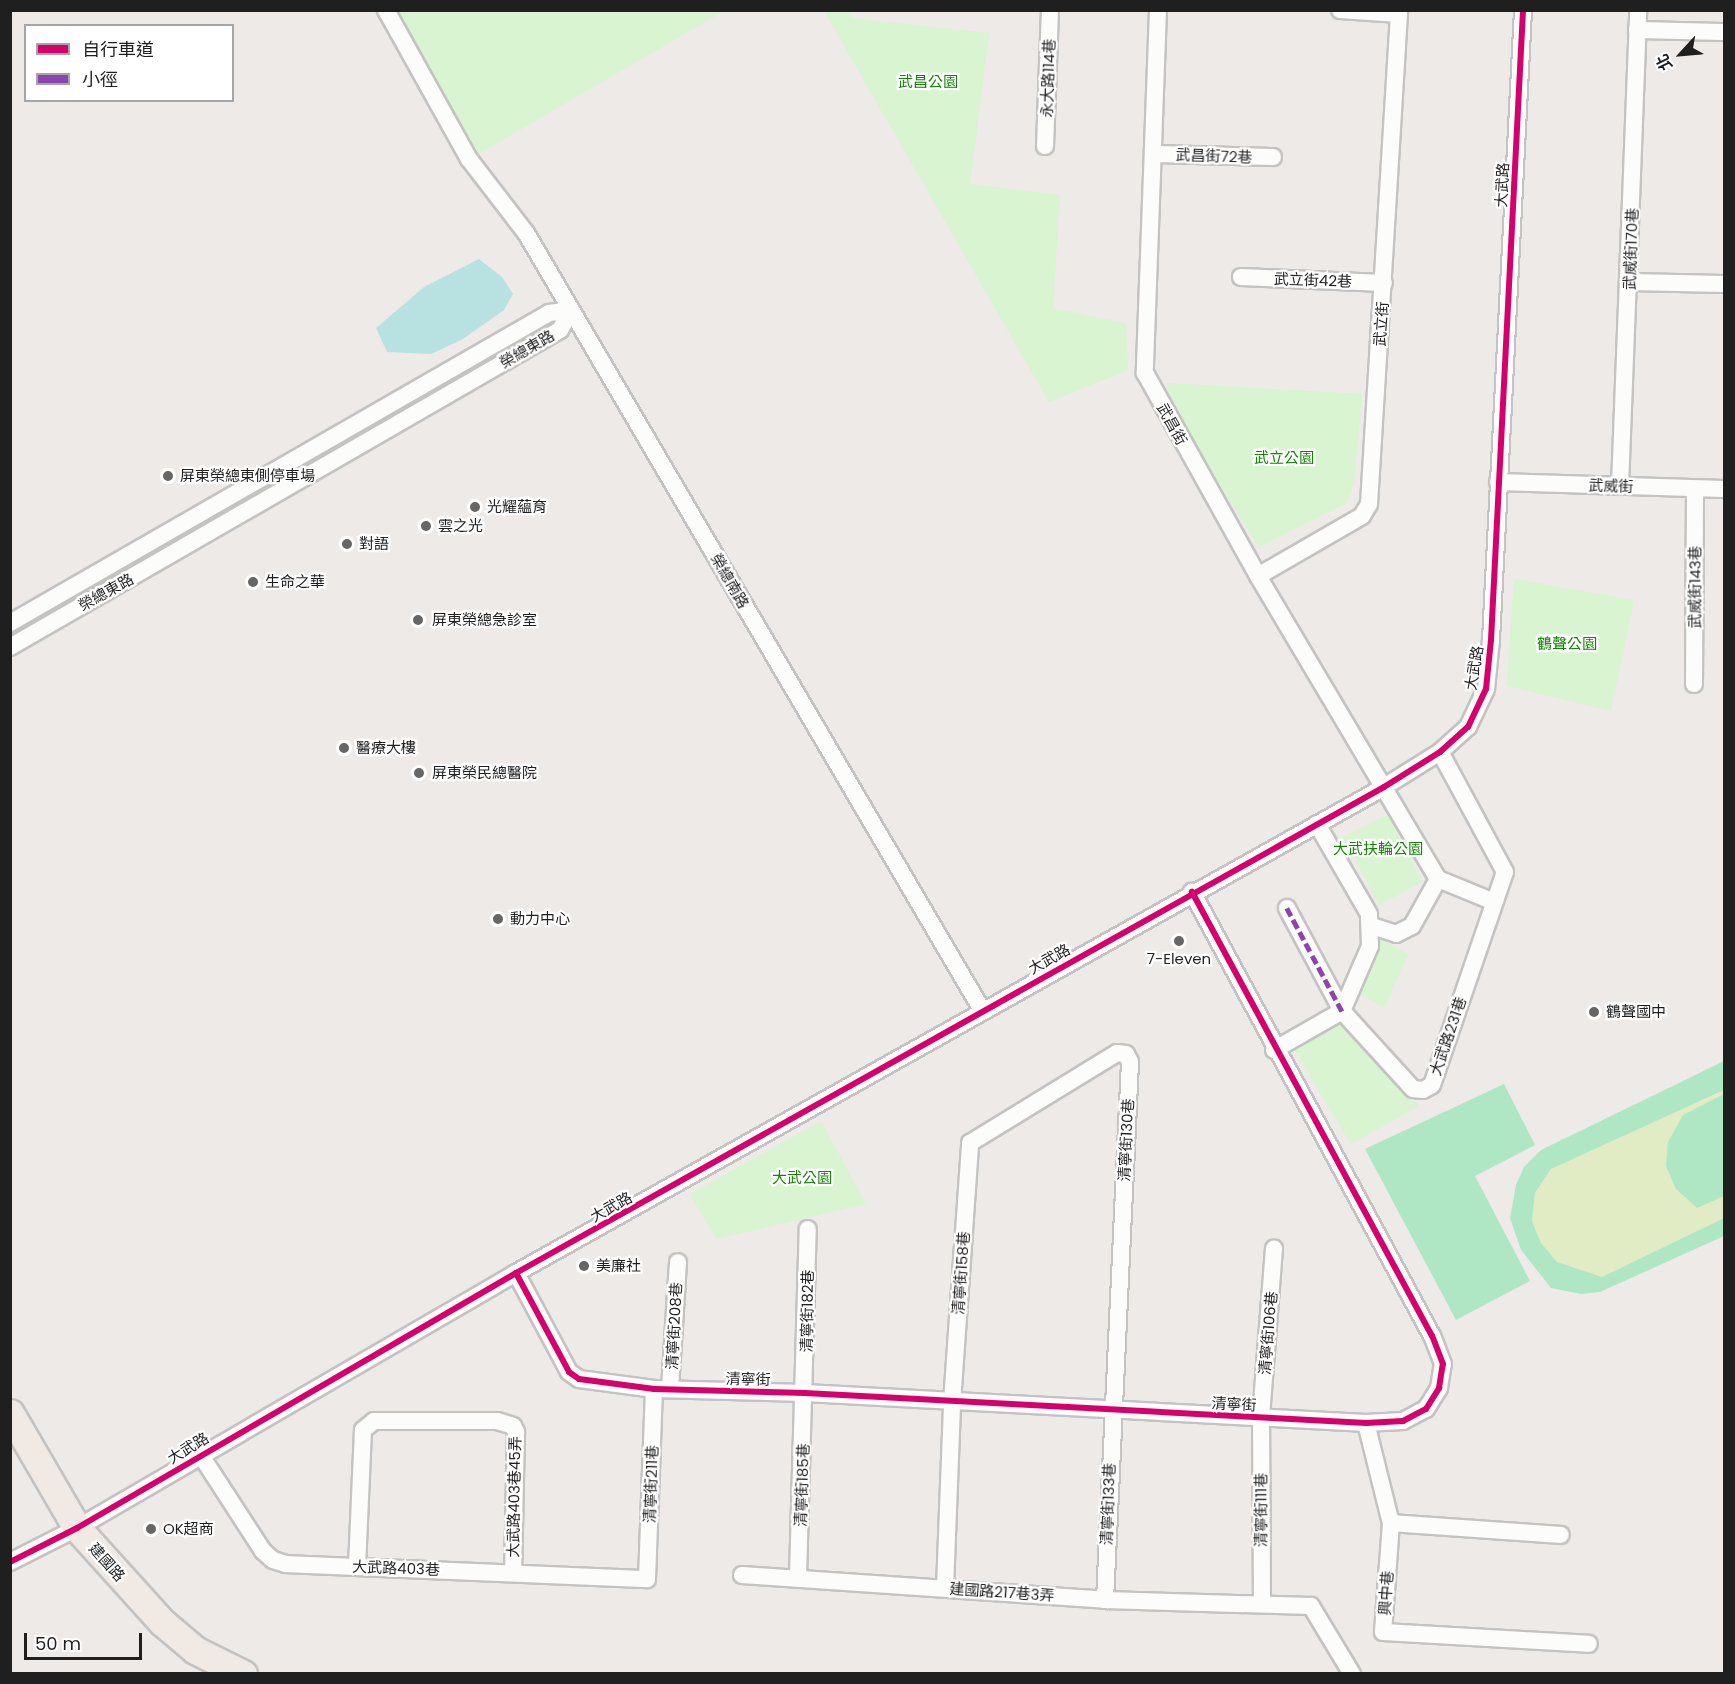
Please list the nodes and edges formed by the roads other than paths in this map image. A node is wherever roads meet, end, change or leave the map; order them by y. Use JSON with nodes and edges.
{"nodes":[{"id":1,"x":386,"y":10,"type":"edge"},
{"id":2,"x":1050,"y":10,"type":"edge"},
{"id":3,"x":1158,"y":10,"type":"edge"},
{"id":4,"x":1340,"y":10,"type":"edge"},
{"id":5,"x":1523,"y":10,"type":"edge"},
{"id":6,"x":1638,"y":10,"type":"edge"},
{"id":7,"x":1399,"y":12,"type":"edge"},
{"id":8,"x":1637,"y":30,"type":"junction"},
{"id":9,"x":1725,"y":32,"type":"edge"},
{"id":10,"x":1045,"y":146,"type":"dead end"},
{"id":11,"x":1155,"y":154,"type":"junction"},
{"id":12,"x":1273,"y":158,"type":"dead end"},
{"id":13,"x":1241,"y":277,"type":"dead end"},
{"id":14,"x":1630,"y":282,"type":"junction"},
{"id":15,"x":1384,"y":283,"type":"junction"},
{"id":16,"x":1725,"y":284,"type":"edge"},
{"id":17,"x":571,"y":310,"type":"junction"},
{"id":18,"x":436,"y":378,"type":"junction"},
{"id":19,"x":448,"y":395,"type":"junction"},
{"id":20,"x":1498,"y":482,"type":"junction"},
{"id":21,"x":1620,"y":486,"type":"junction"},
{"id":22,"x":1695,"y":489,"type":"junction"},
{"id":23,"x":1725,"y":489,"type":"edge"},
{"id":24,"x":117,"y":561,"type":"junction"},
{"id":25,"x":1258,"y":576,"type":"junction"},
{"id":26,"x":128,"y":580,"type":"junction"},
{"id":27,"x":13,"y":615,"type":"edge"},
{"id":28,"x":28,"y":637,"type":"junction"},
{"id":29,"x":10,"y":646,"type":"edge"},
{"id":30,"x":1694,"y":684,"type":"dead end"},
{"id":31,"x":1440,"y":752,"type":"junction"},
{"id":32,"x":1384,"y":787,"type":"junction"},
{"id":33,"x":1317,"y":824,"type":"junction"},
{"id":34,"x":1438,"y":879,"type":"junction"},
{"id":35,"x":1192,"y":892,"type":"junction"},
{"id":36,"x":1494,"y":902,"type":"junction"},
{"id":37,"x":1287,"y":908,"type":"dead end"},
{"id":38,"x":1372,"y":927,"type":"junction"},
{"id":39,"x":982,"y":1010,"type":"junction"},
{"id":40,"x":1341,"y":1011,"type":"junction"},
{"id":41,"x":1274,"y":1050,"type":"junction"},
{"id":42,"x":970,"y":1143,"type":"joint"},
{"id":43,"x":808,"y":1229,"type":"dead end"},
{"id":44,"x":1274,"y":1249,"type":"dead end"},
{"id":45,"x":678,"y":1262,"type":"dead end"},
{"id":46,"x":516,"y":1273,"type":"junction"},
{"id":47,"x":662,"y":1389,"type":"junction"},
{"id":48,"x":805,"y":1393,"type":"junction"},
{"id":49,"x":952,"y":1403,"type":"junction"},
{"id":50,"x":1111,"y":1409,"type":"junction"},
{"id":51,"x":10,"y":1413,"type":"edge"},
{"id":52,"x":1261,"y":1418,"type":"junction"},
{"id":53,"x":1366,"y":1423,"type":"junction"},
{"id":54,"x":200,"y":1454,"type":"junction"},
{"id":55,"x":1391,"y":1523,"type":"junction"},
{"id":56,"x":77,"y":1528,"type":"junction"},
{"id":57,"x":1561,"y":1535,"type":"dead end"},
{"id":58,"x":10,"y":1562,"type":"edge"},
{"id":59,"x":357,"y":1567,"type":"junction"},
{"id":60,"x":513,"y":1572,"type":"junction"},
{"id":61,"x":742,"y":1575,"type":"dead end"},
{"id":62,"x":798,"y":1577,"type":"junction"},
{"id":63,"x":647,"y":1579,"type":"joint"},
{"id":64,"x":945,"y":1588,"type":"junction"},
{"id":65,"x":1105,"y":1600,"type":"junction"},
{"id":66,"x":1262,"y":1603,"type":"junction"},
{"id":67,"x":1589,"y":1644,"type":"dead end"},
{"id":68,"x":243,"y":1674,"type":"edge"},
{"id":69,"x":1352,"y":1674,"type":"edge"}],
"edges":[{"from":1,"to":17,"type":"street","name":"榮總南路"},
{"from":2,"to":10,"type":"street","name":"永大路114巷"},
{"from":3,"to":11,"type":"street","name":"武昌街"},
{"from":4,"to":7,"type":"street"},
{"from":5,"to":20,"type":"street","name":"大武路"},
{"from":6,"to":8,"type":"street","name":"武威街170巷"},
{"from":7,"to":15,"type":"street","name":"武立街"},
{"from":8,"to":9,"type":"street"},
{"from":8,"to":14,"type":"street","name":"武威街170巷"},
{"from":11,"to":12,"type":"street","name":"武昌街72巷"},
{"from":11,"to":25,"type":"street","name":"武昌街"},
{"from":13,"to":15,"type":"street","name":"武立街42巷"},
{"from":14,"to":16,"type":"street"},
{"from":14,"to":21,"type":"street","name":"武威街170巷"},
{"from":15,"to":25,"type":"street","name":"武立街"},
{"from":17,"to":18,"type":"street","name":"榮總東路"},
{"from":17,"to":19,"type":"street","name":"榮總東路"},
{"from":17,"to":39,"type":"street","name":"榮總南路"},
{"from":18,"to":19,"type":"street"},
{"from":18,"to":24,"type":"street","name":"榮總東路"},
{"from":19,"to":26,"type":"street","name":"榮總東路"},
{"from":20,"to":21,"type":"street","name":"武威街"},
{"from":20,"to":31,"type":"street","name":"大武路"},
{"from":21,"to":22,"type":"street","name":"武威街"},
{"from":22,"to":23,"type":"street","name":"武威街"},
{"from":22,"to":30,"type":"street","name":"武威街143巷"},
{"from":24,"to":26,"type":"street"},
{"from":24,"to":27,"type":"street","name":"榮總東路"},
{"from":25,"to":32,"type":"street","name":"武昌街"},
{"from":26,"to":28,"type":"street","name":"榮總東路"},
{"from":27,"to":28,"type":"street"},
{"from":28,"to":29,"type":"street","name":"榮總東路"},
{"from":31,"to":32,"type":"street","name":"大武路"},
{"from":31,"to":36,"type":"street","name":"大武路231巷"},
{"from":32,"to":33,"type":"street","name":"大武路"},
{"from":32,"to":34,"type":"street"},
{"from":33,"to":35,"type":"street","name":"大武路"},
{"from":33,"to":38,"type":"street"},
{"from":34,"to":36,"type":"street"},
{"from":34,"to":38,"type":"street"},
{"from":35,"to":39,"type":"street","name":"大武路"},
{"from":35,"to":41,"type":"street","name":"清寧街"},
{"from":36,"to":40,"type":"street","name":"大武路231巷"},
{"from":37,"to":40,"type":"street"},
{"from":38,"to":40,"type":"street"},
{"from":39,"to":46,"type":"street","name":"大武路"},
{"from":40,"to":41,"type":"street"},
{"from":41,"to":53,"type":"street","name":"清寧街"},
{"from":42,"to":49,"type":"street","name":"清寧街158巷"},
{"from":42,"to":50,"type":"street","name":"清寧街130巷"},
{"from":43,"to":48,"type":"street","name":"清寧街182巷"},
{"from":44,"to":52,"type":"street","name":"清寧街106巷"},
{"from":45,"to":47,"type":"street","name":"清寧街208巷"},
{"from":46,"to":47,"type":"street","name":"清寧街"},
{"from":46,"to":54,"type":"street","name":"大武路"},
{"from":47,"to":48,"type":"street","name":"清寧街"},
{"from":47,"to":63,"type":"street","name":"清寧街211巷"},
{"from":48,"to":49,"type":"street","name":"清寧街"},
{"from":48,"to":62,"type":"street","name":"清寧街185巷"},
{"from":49,"to":50,"type":"street","name":"清寧街"},
{"from":49,"to":64,"type":"street","name":"清寧街158巷"},
{"from":50,"to":52,"type":"street","name":"清寧街"},
{"from":50,"to":65,"type":"street","name":"清寧街133巷"},
{"from":51,"to":56,"type":"main road","name":"建國路"},
{"from":52,"to":53,"type":"street","name":"清寧街"},
{"from":52,"to":66,"type":"street","name":"清寧街111巷"},
{"from":53,"to":55,"type":"street","name":"興中巷"},
{"from":54,"to":56,"type":"street","name":"大武路"},
{"from":54,"to":59,"type":"street","name":"大武路403巷"},
{"from":55,"to":57,"type":"street"},
{"from":55,"to":67,"type":"street","name":"興中巷"},
{"from":56,"to":58,"type":"street","name":"大武路"},
{"from":56,"to":68,"type":"main road","name":"建國路"},
{"from":59,"to":60,"type":"street","name":"大武路403巷"},
{"from":59,"to":60,"type":"street","name":"大武路403巷45弄"},
{"from":60,"to":63,"type":"street","name":"大武路403巷"},
{"from":61,"to":62,"type":"street","name":"建國路217巷3弄"},
{"from":62,"to":64,"type":"street","name":"建國路217巷3弄"},
{"from":64,"to":65,"type":"street","name":"建國路217巷3弄"},
{"from":65,"to":66,"type":"street","name":"建國路217巷3弄"},
{"from":66,"to":69,"type":"street","name":"建國路217巷3弄"}]}
